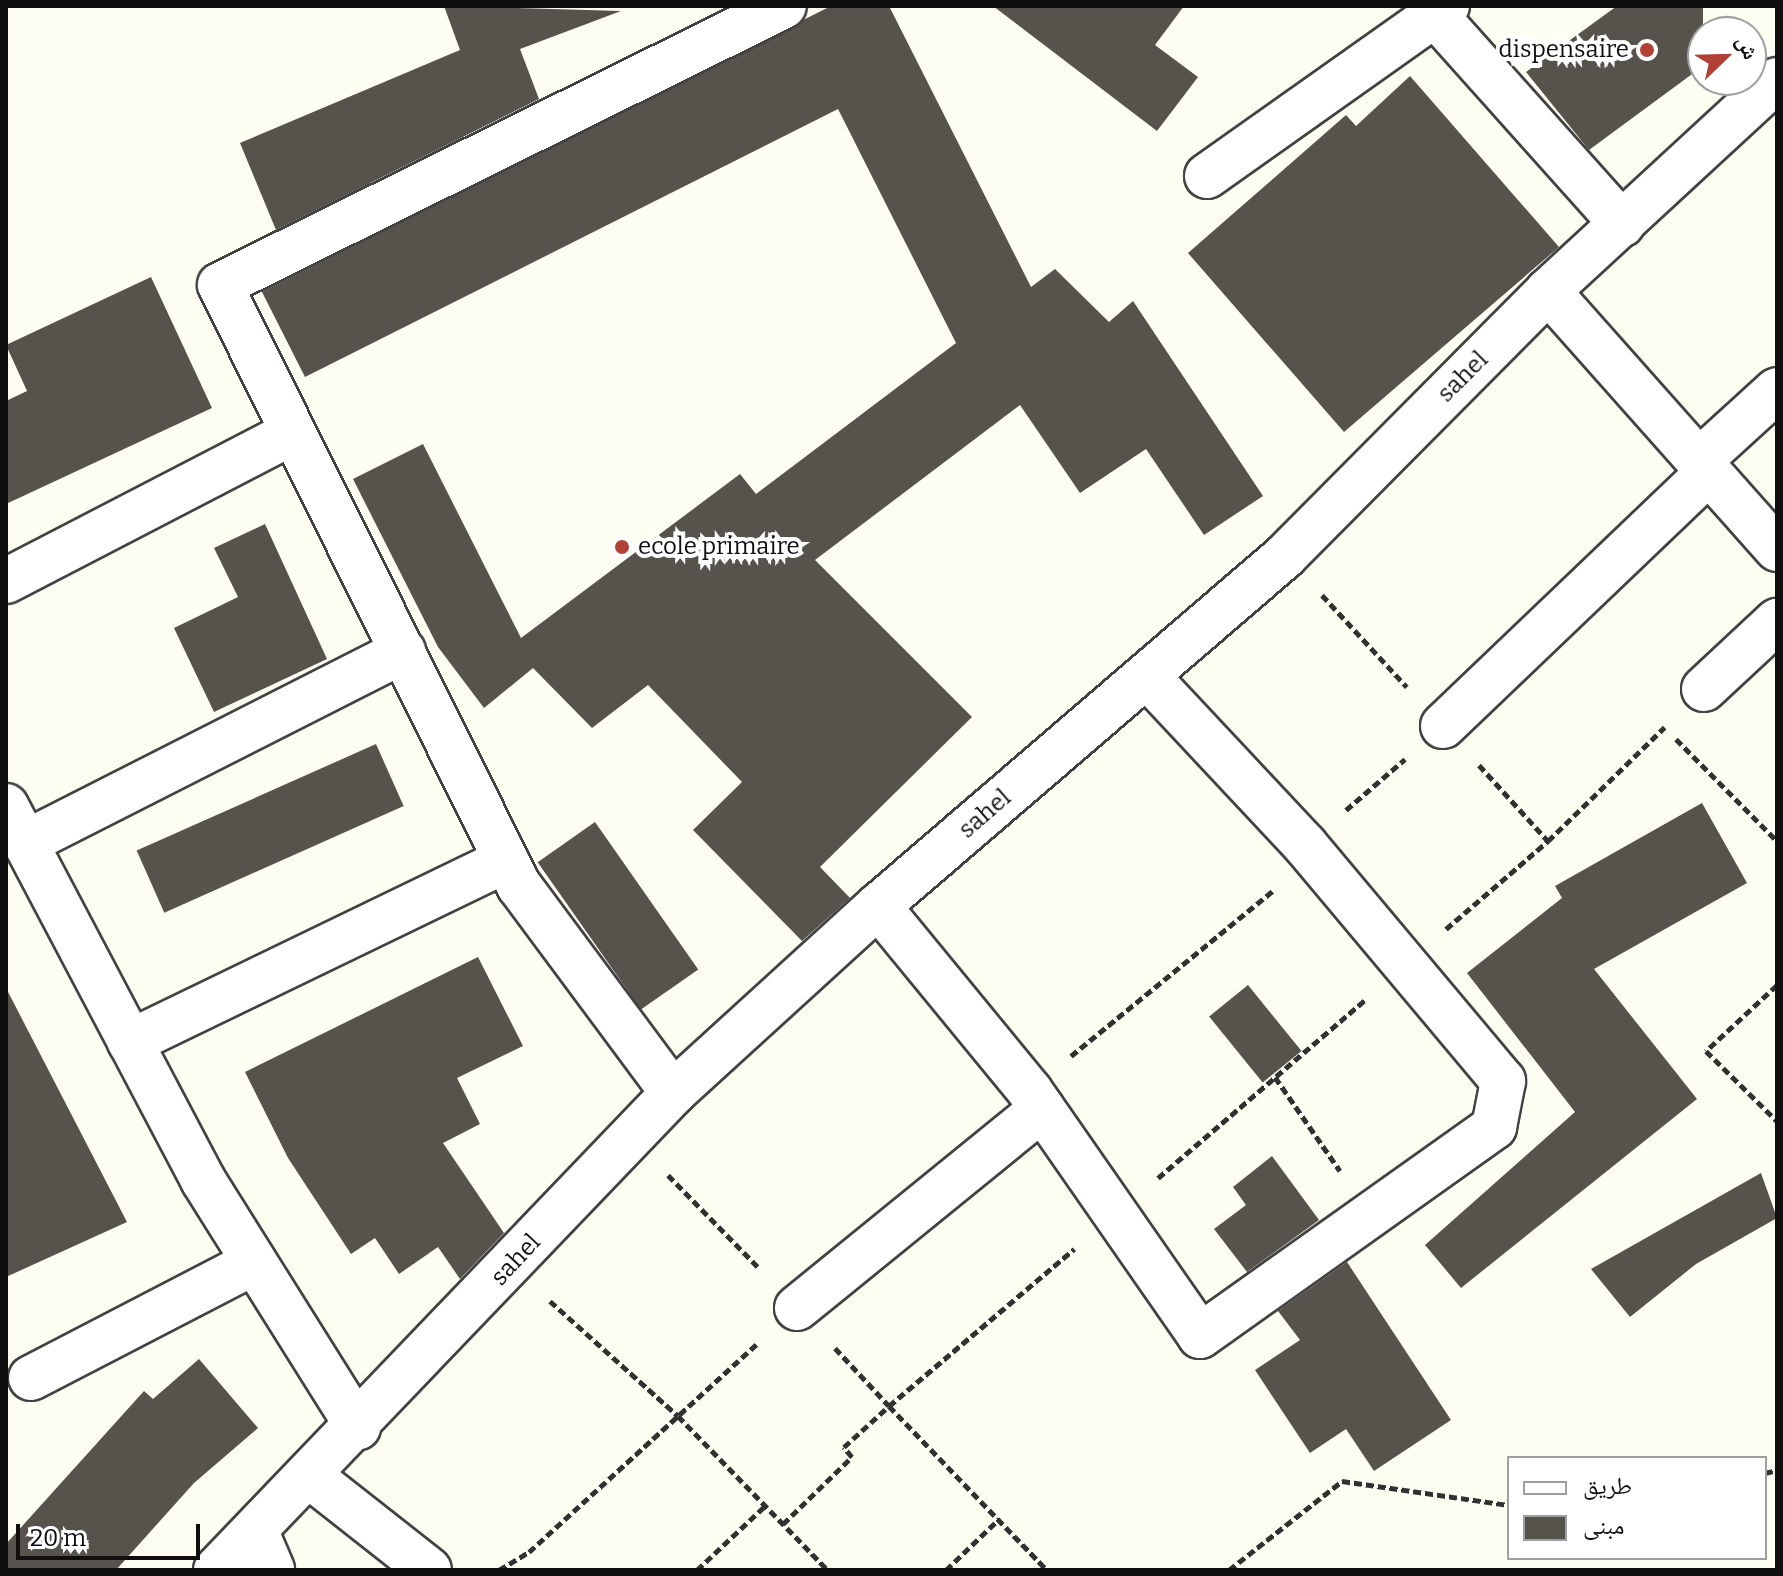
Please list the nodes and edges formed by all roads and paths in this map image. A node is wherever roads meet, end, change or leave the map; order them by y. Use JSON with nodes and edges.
{"nodes":[{"id":1,"x":784,"y":6,"type":"edge"},
{"id":2,"x":1442,"y":12,"type":"edge"},
{"id":3,"x":1777,"y":80,"type":"edge"},
{"id":4,"x":1207,"y":176,"type":"dead end"},
{"id":5,"x":1622,"y":224,"type":"junction"},
{"id":6,"x":1548,"y":291,"type":"junction"},
{"id":7,"x":1777,"y":390,"type":"edge"},
{"id":8,"x":293,"y":432,"type":"junction"},
{"id":9,"x":1704,"y":467,"type":"junction"},
{"id":10,"x":1777,"y":549,"type":"edge"},
{"id":11,"x":6,"y":581,"type":"edge"},
{"id":12,"x":1777,"y":621,"type":"edge"},
{"id":13,"x":403,"y":651,"type":"junction"},
{"id":14,"x":1147,"y":676,"type":"junction"},
{"id":15,"x":1704,"y":689,"type":"dead end"},
{"id":16,"x":1443,"y":726,"type":"joint"},
{"id":17,"x":1665,"y":728,"type":"dead end"},
{"id":18,"x":12,"y":818,"type":"edge"},
{"id":19,"x":1777,"y":841,"type":"edge"},
{"id":20,"x":1310,"y":850,"type":"junction"},
{"id":21,"x":505,"y":861,"type":"junction"},
{"id":22,"x":878,"y":906,"type":"junction"},
{"id":23,"x":1777,"y":985,"type":"edge"},
{"id":24,"x":130,"y":1042,"type":"junction"},
{"id":25,"x":1275,"y":1077,"type":"dead end"},
{"id":26,"x":673,"y":1093,"type":"junction"},
{"id":27,"x":1036,"y":1100,"type":"junction"},
{"id":28,"x":1777,"y":1121,"type":"edge"},
{"id":29,"x":1372,"y":1216,"type":"junction"},
{"id":30,"x":251,"y":1264,"type":"junction"},
{"id":31,"x":511,"y":1265,"type":"junction"},
{"id":32,"x":797,"y":1308,"type":"joint"},
{"id":33,"x":31,"y":1378,"type":"dead end"},
{"id":34,"x":678,"y":1416,"type":"junction"},
{"id":35,"x":358,"y":1427,"type":"junction"},
{"id":36,"x":311,"y":1477,"type":"junction"},
{"id":37,"x":1507,"y":1505,"type":"edge"},
{"id":38,"x":765,"y":1506,"type":"junction"},
{"id":39,"x":999,"y":1519,"type":"junction"},
{"id":40,"x":783,"y":1524,"type":"junction"},
{"id":41,"x":264,"y":1552,"type":"edge"},
{"id":42,"x":216,"y":1570,"type":"edge"},
{"id":43,"x":429,"y":1570,"type":"edge"},
{"id":44,"x":499,"y":1570,"type":"edge"},
{"id":45,"x":697,"y":1570,"type":"edge"},
{"id":46,"x":828,"y":1570,"type":"edge"},
{"id":47,"x":946,"y":1570,"type":"edge"},
{"id":48,"x":1047,"y":1570,"type":"edge"},
{"id":49,"x":1229,"y":1570,"type":"edge"}],
"edges":[{"from":1,"to":8,"type":"street"},
{"from":2,"to":4,"type":"street"},
{"from":2,"to":5,"type":"street"},
{"from":3,"to":5,"type":"street","name":"sahel"},
{"from":5,"to":6,"type":"street","name":"sahel"},
{"from":6,"to":9,"type":"street"},
{"from":6,"to":14,"type":"street","name":"sahel"},
{"from":7,"to":9,"type":"street"},
{"from":8,"to":11,"type":"street"},
{"from":8,"to":13,"type":"street"},
{"from":9,"to":10,"type":"street"},
{"from":9,"to":16,"type":"street"},
{"from":12,"to":15,"type":"street"},
{"from":13,"to":18,"type":"street"},
{"from":13,"to":21,"type":"street"},
{"from":14,"to":20,"type":"street"},
{"from":14,"to":22,"type":"street","name":"sahel"},
{"from":16,"to":20,"type":"path"},
{"from":17,"to":19,"type":"path"},
{"from":18,"to":24,"type":"street"},
{"from":20,"to":27,"type":"path"},
{"from":20,"to":29,"type":"street"},
{"from":21,"to":24,"type":"street"},
{"from":21,"to":26,"type":"street"},
{"from":22,"to":26,"type":"street","name":"sahel"},
{"from":22,"to":27,"type":"street"},
{"from":23,"to":28,"type":"path"},
{"from":24,"to":30,"type":"street"},
{"from":25,"to":29,"type":"path"},
{"from":26,"to":31,"type":"street","name":"sahel"},
{"from":27,"to":29,"type":"street"},
{"from":27,"to":32,"type":"street"},
{"from":30,"to":33,"type":"street"},
{"from":30,"to":35,"type":"street"},
{"from":31,"to":34,"type":"path"},
{"from":31,"to":35,"type":"street","name":"sahel"},
{"from":32,"to":34,"type":"path"},
{"from":34,"to":38,"type":"path"},
{"from":34,"to":44,"type":"path"},
{"from":35,"to":36,"type":"street","name":"sahel"},
{"from":36,"to":41,"type":"street","name":"sahel"},
{"from":36,"to":43,"type":"street"},
{"from":37,"to":49,"type":"path"},
{"from":38,"to":40,"type":"path"},
{"from":38,"to":45,"type":"path"},
{"from":39,"to":40,"type":"path"},
{"from":39,"to":47,"type":"path"},
{"from":39,"to":48,"type":"path"},
{"from":40,"to":46,"type":"path"},
{"from":41,"to":42,"type":"street","name":"sahel"}]}
